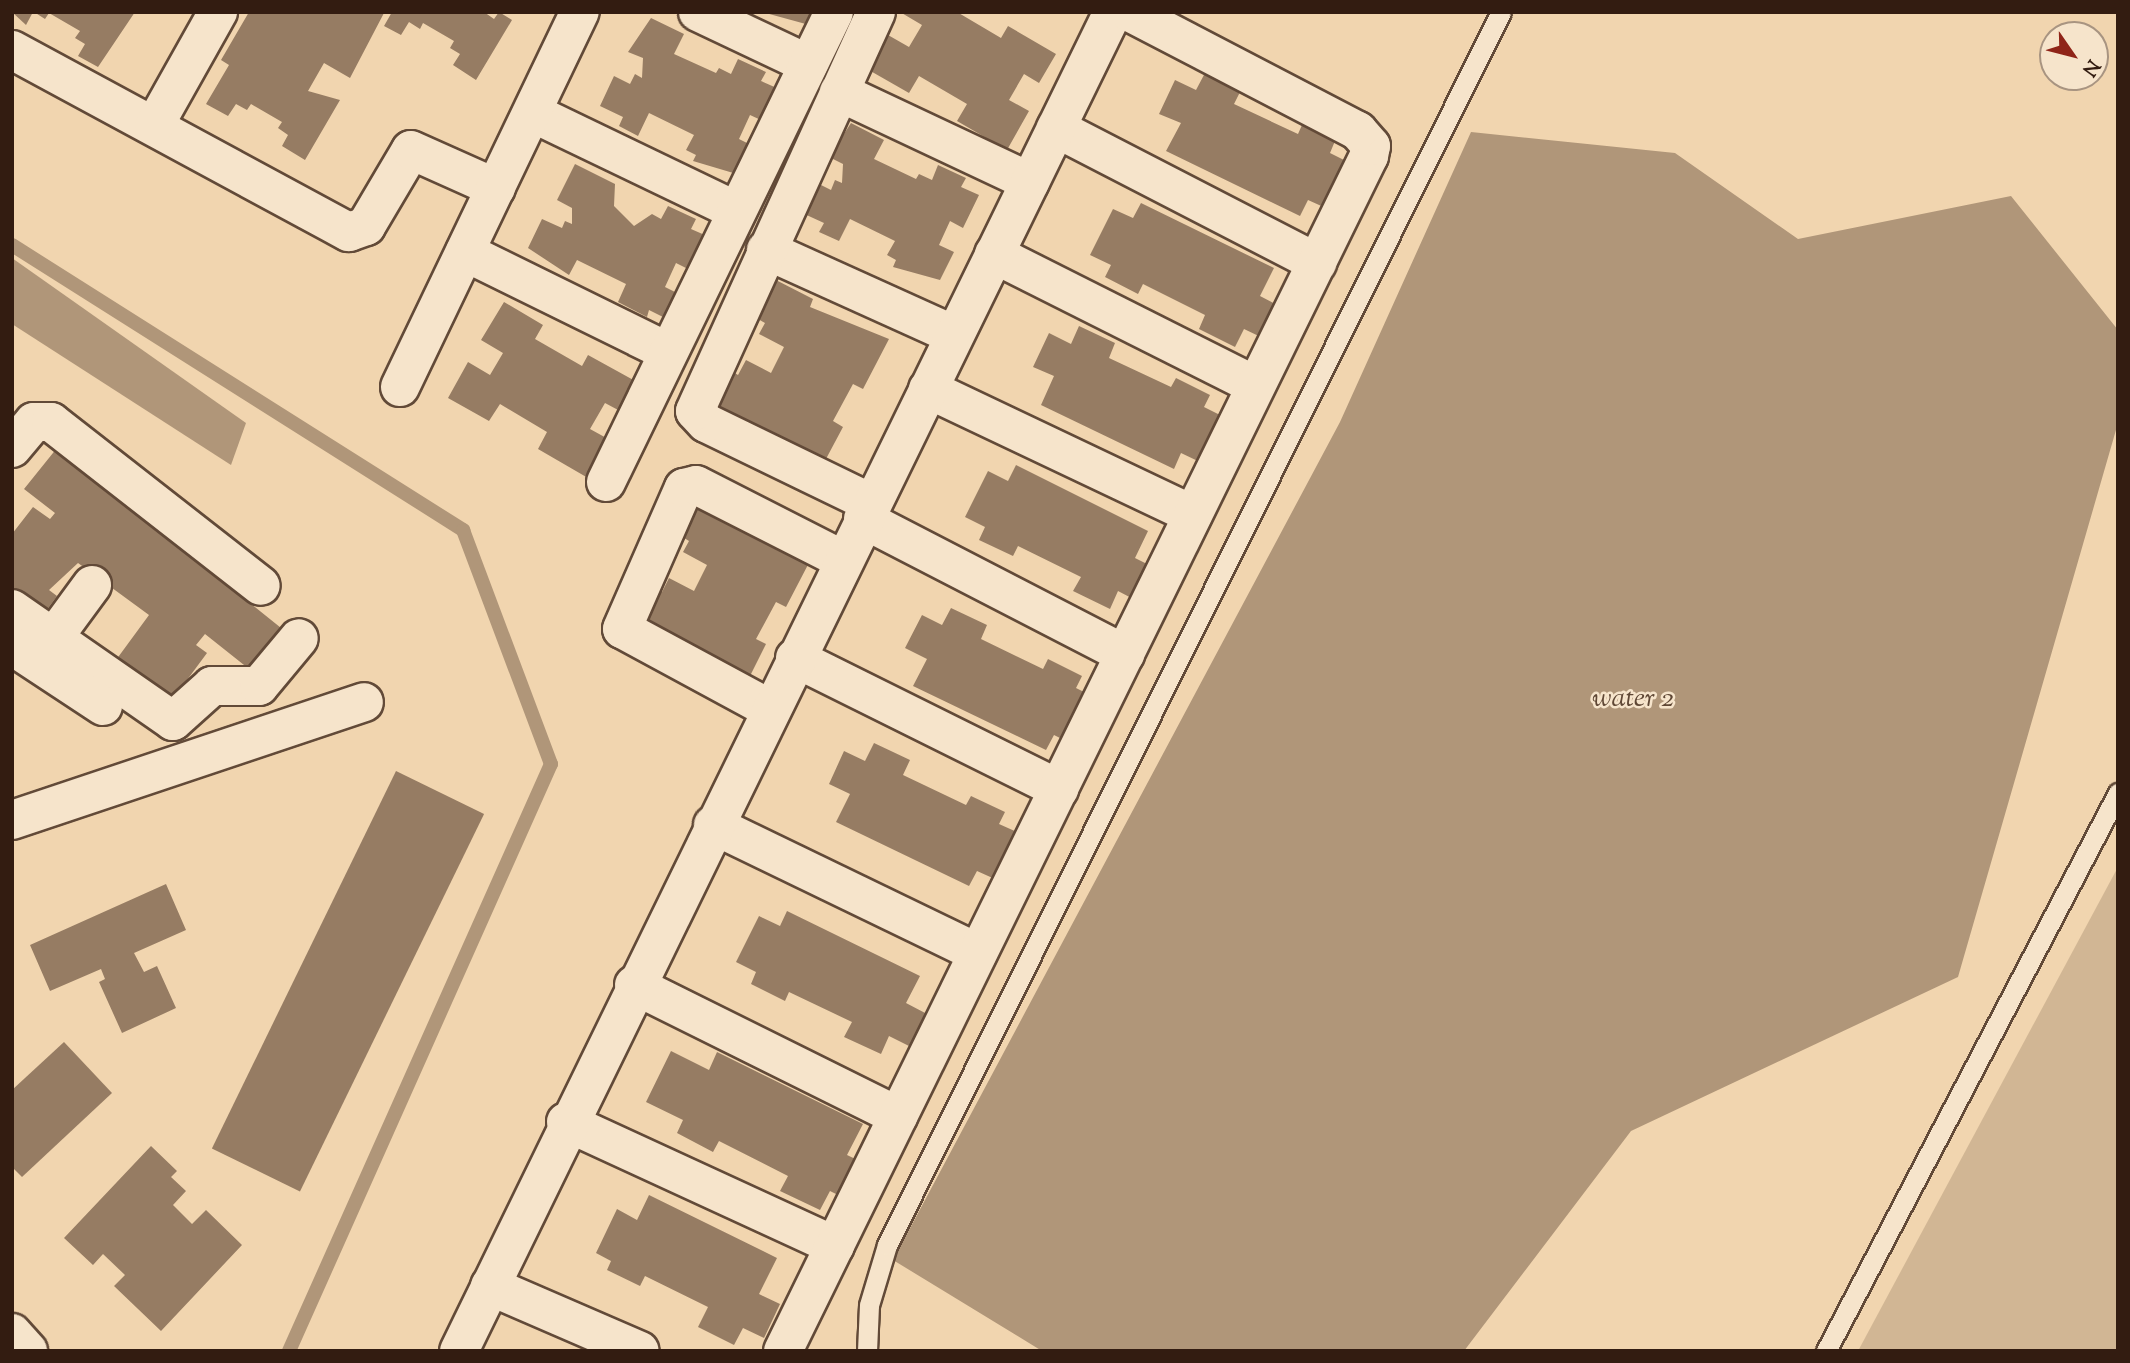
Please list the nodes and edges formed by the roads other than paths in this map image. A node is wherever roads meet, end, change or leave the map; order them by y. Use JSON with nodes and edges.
{"nodes":[{"id":1,"x":218,"y":12,"type":"edge"},
{"id":2,"x":580,"y":12,"type":"edge"},
{"id":3,"x":698,"y":12,"type":"edge"},
{"id":4,"x":834,"y":12,"type":"edge"},
{"id":5,"x":876,"y":12,"type":"edge"},
{"id":6,"x":1113,"y":12,"type":"edge"},
{"id":7,"x":1129,"y":12,"type":"edge"},
{"id":8,"x":1501,"y":12,"type":"edge"},
{"id":9,"x":12,"y":50,"type":"edge"},
{"id":10,"x":808,"y":64,"type":"junction"},
{"id":11,"x":839,"y":92,"type":"junction"},
{"id":12,"x":533,"y":113,"type":"junction"},
{"id":13,"x":153,"y":126,"type":"junction"},
{"id":14,"x":1056,"y":128,"type":"junction"},
{"id":15,"x":1030,"y":182,"type":"junction"},
{"id":16,"x":496,"y":188,"type":"junction"},
{"id":17,"x":737,"y":211,"type":"junction"},
{"id":18,"x":766,"y":250,"type":"junction"},
{"id":19,"x":465,"y":252,"type":"junction"},
{"id":20,"x":994,"y":254,"type":"junction"},
{"id":21,"x":1317,"y":262,"type":"junction"},
{"id":22,"x":954,"y":335,"type":"junction"},
{"id":23,"x":668,"y":352,"type":"junction"},
{"id":24,"x":1256,"y":386,"type":"junction"},
{"id":25,"x":400,"y":387,"type":"dead end"},
{"id":26,"x":928,"y":388,"type":"junction"},
{"id":27,"x":12,"y":448,"type":"edge"},
{"id":28,"x":606,"y":482,"type":"dead end"},
{"id":29,"x":867,"y":511,"type":"junction"},
{"id":30,"x":1193,"y":515,"type":"junction"},
{"id":31,"x":843,"y":559,"type":"junction"},
{"id":32,"x":92,"y":585,"type":"dead end"},
{"id":33,"x":261,"y":586,"type":"dead end"},
{"id":34,"x":12,"y":609,"type":"edge"},
{"id":35,"x":299,"y":638,"type":"dead end"},
{"id":36,"x":34,"y":649,"type":"edge"},
{"id":37,"x":1125,"y":654,"type":"junction"},
{"id":38,"x":795,"y":658,"type":"junction"},
{"id":39,"x":363,"y":702,"type":"dead end"},
{"id":40,"x":769,"y":709,"type":"junction"},
{"id":41,"x":184,"y":760,"type":"junction"},
{"id":42,"x":1059,"y":789,"type":"junction"},
{"id":43,"x":2118,"y":793,"type":"edge"},
{"id":44,"x":12,"y":820,"type":"edge"},
{"id":45,"x":713,"y":825,"type":"junction"},
{"id":46,"x":978,"y":953,"type":"junction"},
{"id":47,"x":634,"y":985,"type":"junction"},
{"id":48,"x":898,"y":1116,"type":"junction"},
{"id":49,"x":566,"y":1122,"type":"junction"},
{"id":50,"x":835,"y":1246,"type":"junction"},
{"id":51,"x":490,"y":1286,"type":"junction"},
{"id":52,"x":12,"y":1333,"type":"edge"},
{"id":53,"x":28,"y":1351,"type":"edge"},
{"id":54,"x":459,"y":1351,"type":"edge"},
{"id":55,"x":639,"y":1351,"type":"edge"},
{"id":56,"x":783,"y":1351,"type":"edge"},
{"id":57,"x":867,"y":1351,"type":"edge"},
{"id":58,"x":1826,"y":1351,"type":"edge"}],
"edges":[{"from":1,"to":13,"type":"street"},
{"from":2,"to":12,"type":"street"},
{"from":3,"to":10,"type":"street"},
{"from":4,"to":10,"type":"street"},
{"from":5,"to":11,"type":"street"},
{"from":6,"to":14,"type":"street"},
{"from":7,"to":21,"type":"street"},
{"from":8,"to":57,"type":"lane"},
{"from":9,"to":13,"type":"street"},
{"from":10,"to":17,"type":"street"},
{"from":11,"to":15,"type":"street"},
{"from":11,"to":18,"type":"street"},
{"from":12,"to":16,"type":"street"},
{"from":12,"to":17,"type":"street"},
{"from":13,"to":16,"type":"street"},
{"from":14,"to":15,"type":"street"},
{"from":14,"to":21,"type":"street"},
{"from":15,"to":20,"type":"street"},
{"from":16,"to":19,"type":"street"},
{"from":17,"to":23,"type":"street"},
{"from":18,"to":22,"type":"street"},
{"from":18,"to":29,"type":"street"},
{"from":19,"to":23,"type":"street"},
{"from":19,"to":25,"type":"street"},
{"from":20,"to":22,"type":"street"},
{"from":20,"to":24,"type":"street"},
{"from":21,"to":24,"type":"street"},
{"from":22,"to":26,"type":"street"},
{"from":23,"to":28,"type":"street"},
{"from":24,"to":30,"type":"street"},
{"from":26,"to":29,"type":"street"},
{"from":26,"to":30,"type":"street"},
{"from":27,"to":33,"type":"street"},
{"from":29,"to":31,"type":"street"},
{"from":29,"to":37,"type":"street"},
{"from":30,"to":37,"type":"street"},
{"from":31,"to":38,"type":"street"},
{"from":31,"to":40,"type":"street"},
{"from":32,"to":36,"type":"street"},
{"from":34,"to":36,"type":"street"},
{"from":35,"to":36,"type":"street"},
{"from":36,"to":41,"type":"street"},
{"from":37,"to":42,"type":"street"},
{"from":38,"to":40,"type":"street"},
{"from":38,"to":42,"type":"street"},
{"from":39,"to":41,"type":"street"},
{"from":40,"to":45,"type":"street"},
{"from":41,"to":44,"type":"street"},
{"from":42,"to":46,"type":"street"},
{"from":43,"to":58,"type":"lane"},
{"from":45,"to":46,"type":"street"},
{"from":45,"to":47,"type":"street"},
{"from":46,"to":48,"type":"street"},
{"from":47,"to":48,"type":"street"},
{"from":47,"to":49,"type":"street"},
{"from":48,"to":50,"type":"street"},
{"from":49,"to":50,"type":"street"},
{"from":49,"to":51,"type":"street"},
{"from":50,"to":56,"type":"street"},
{"from":51,"to":54,"type":"street"},
{"from":51,"to":55,"type":"street"},
{"from":52,"to":53,"type":"street"}]}
